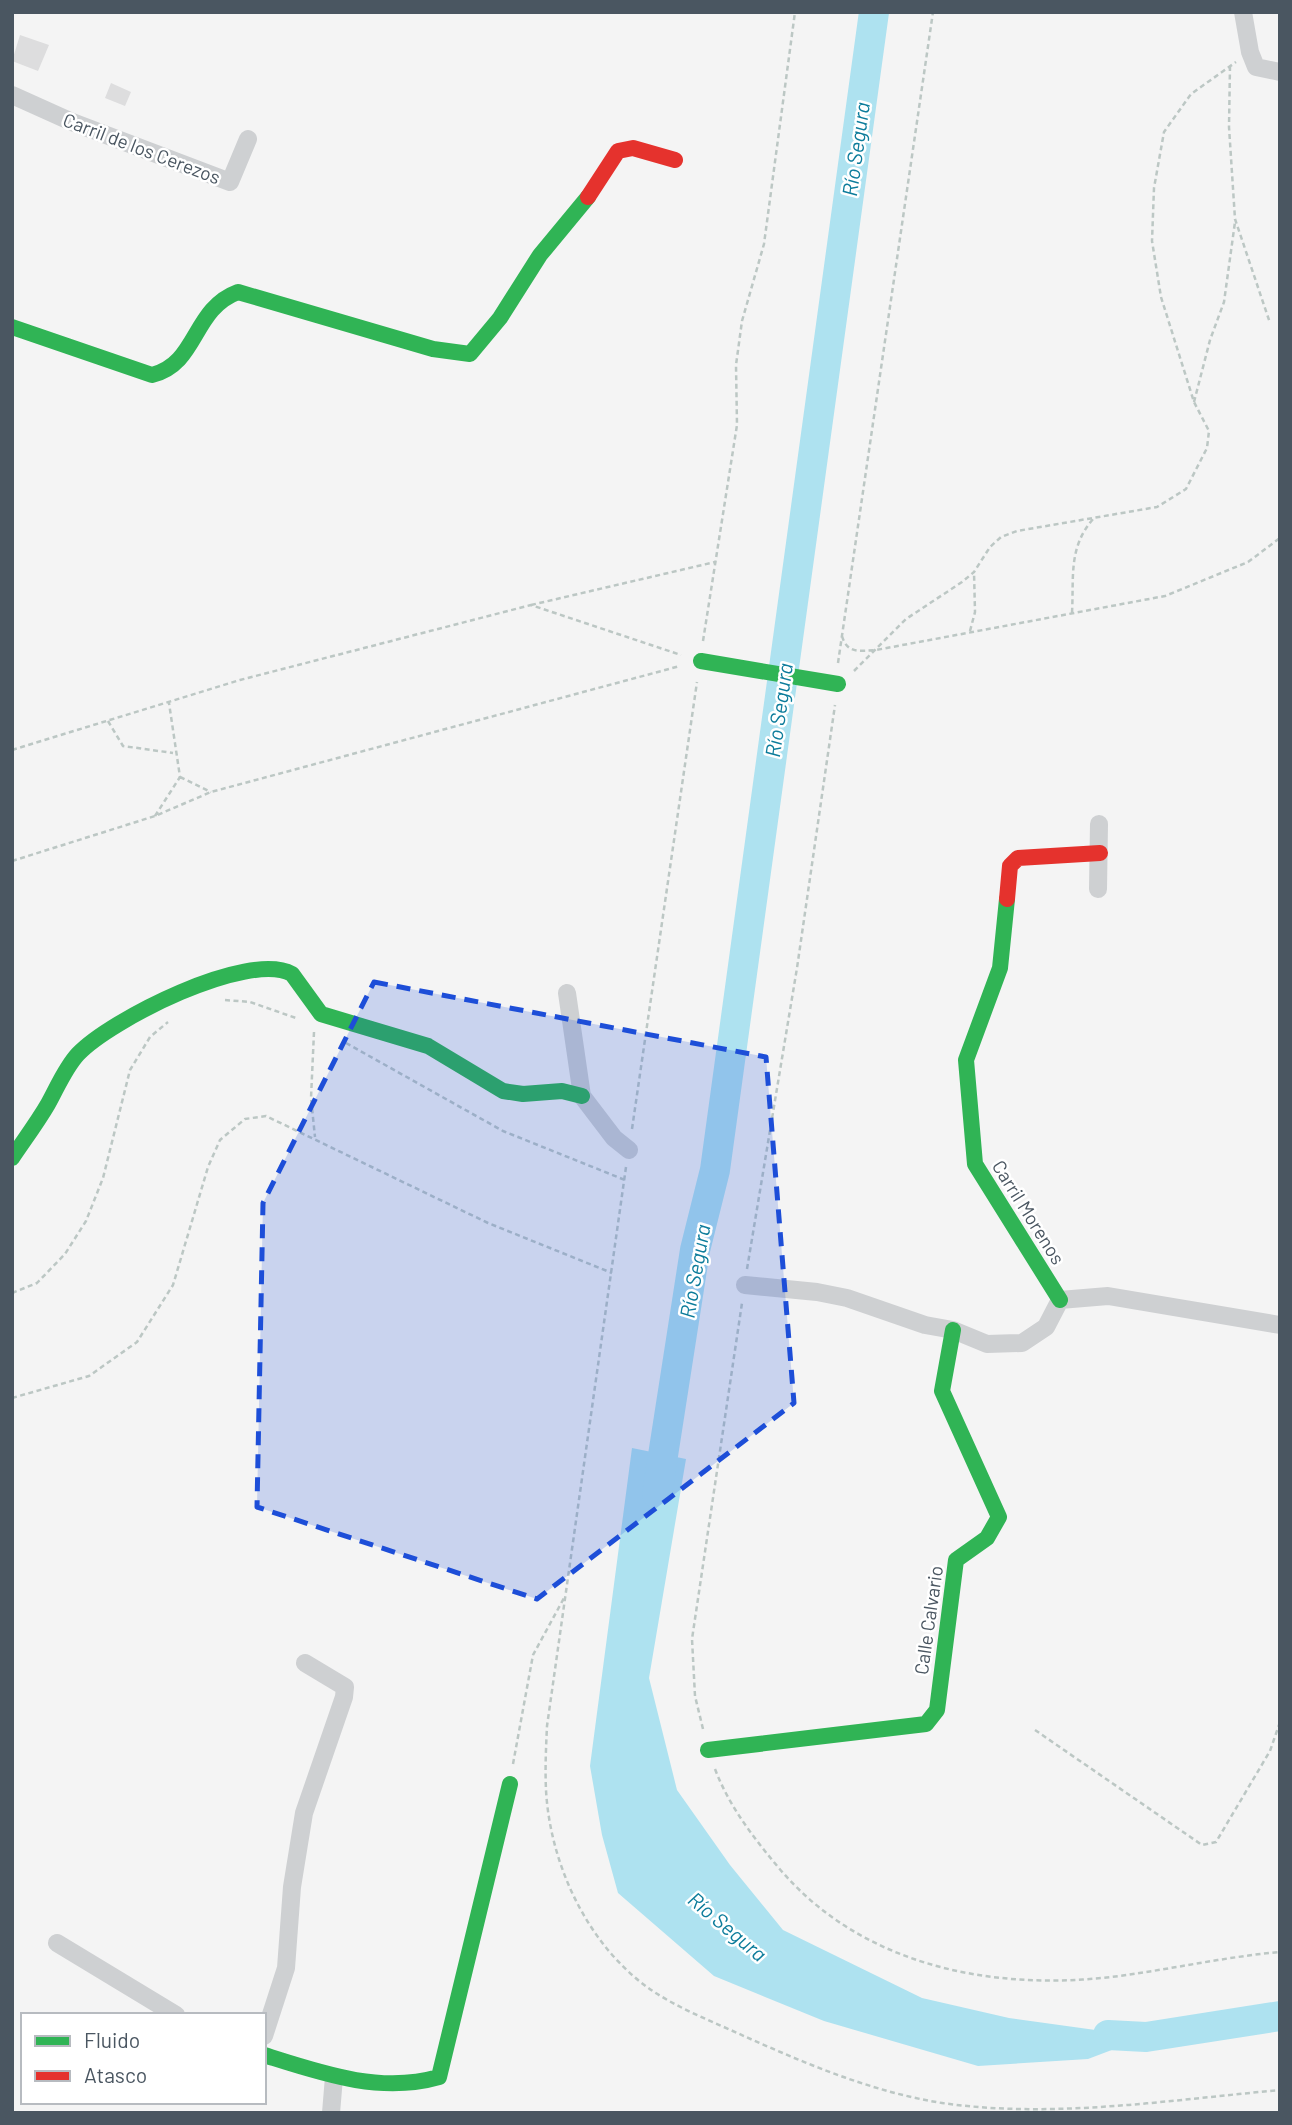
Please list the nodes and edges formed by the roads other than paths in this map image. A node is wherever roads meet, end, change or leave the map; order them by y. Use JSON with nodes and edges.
{"nodes":[{"id":1,"x":1243,"y":12,"type":"edge"},
{"id":2,"x":1280,"y":72,"type":"edge"},
{"id":3,"x":12,"y":95,"type":"edge"},
{"id":4,"x":248,"y":139,"type":"dead end"},
{"id":5,"x":674,"y":160,"type":"dead end"},
{"id":6,"x":12,"y":327,"type":"edge"},
{"id":7,"x":701,"y":661,"type":"road end"},
{"id":8,"x":838,"y":684,"type":"road end"},
{"id":9,"x":1099,"y":824,"type":"dead end"},
{"id":10,"x":1100,"y":853,"type":"junction"},
{"id":11,"x":1098,"y":889,"type":"dead end"},
{"id":12,"x":567,"y":993,"type":"dead end"},
{"id":13,"x":582,"y":1096,"type":"junction"},
{"id":14,"x":629,"y":1150,"type":"road end"},
{"id":15,"x":12,"y":1158,"type":"edge"},
{"id":16,"x":745,"y":1286,"type":"road end"},
{"id":17,"x":1060,"y":1300,"type":"junction"},
{"id":18,"x":1280,"y":1325,"type":"edge"},
{"id":19,"x":953,"y":1330,"type":"junction"},
{"id":20,"x":305,"y":1663,"type":"dead end"},
{"id":21,"x":708,"y":1750,"type":"road end"},
{"id":22,"x":510,"y":1784,"type":"road end"},
{"id":23,"x":57,"y":1943,"type":"dead end"},
{"id":24,"x":173,"y":2013,"type":"edge"},
{"id":25,"x":266,"y":2030,"type":"edge"},
{"id":26,"x":266,"y":2056,"type":"edge"},
{"id":27,"x":334,"y":2077,"type":"junction"},
{"id":28,"x":331,"y":2113,"type":"edge"}],
"edges":[{"from":1,"to":2,"type":"street"},
{"from":3,"to":4,"type":"street","name":"Carril de los Cerezos"},
{"from":5,"to":6,"type":"street"},
{"from":7,"to":8,"type":"street"},
{"from":9,"to":10,"type":"street"},
{"from":10,"to":11,"type":"street"},
{"from":10,"to":17,"type":"street","name":"Carril Morenos"},
{"from":12,"to":13,"type":"street"},
{"from":13,"to":14,"type":"street"},
{"from":13,"to":15,"type":"street"},
{"from":16,"to":19,"type":"street"},
{"from":17,"to":18,"type":"street"},
{"from":17,"to":19,"type":"street"},
{"from":19,"to":21,"type":"street","name":"Calle Calvario"},
{"from":20,"to":25,"type":"street"},
{"from":22,"to":27,"type":"street"},
{"from":23,"to":24,"type":"street"},
{"from":26,"to":27,"type":"street"},
{"from":27,"to":28,"type":"street"}]}
